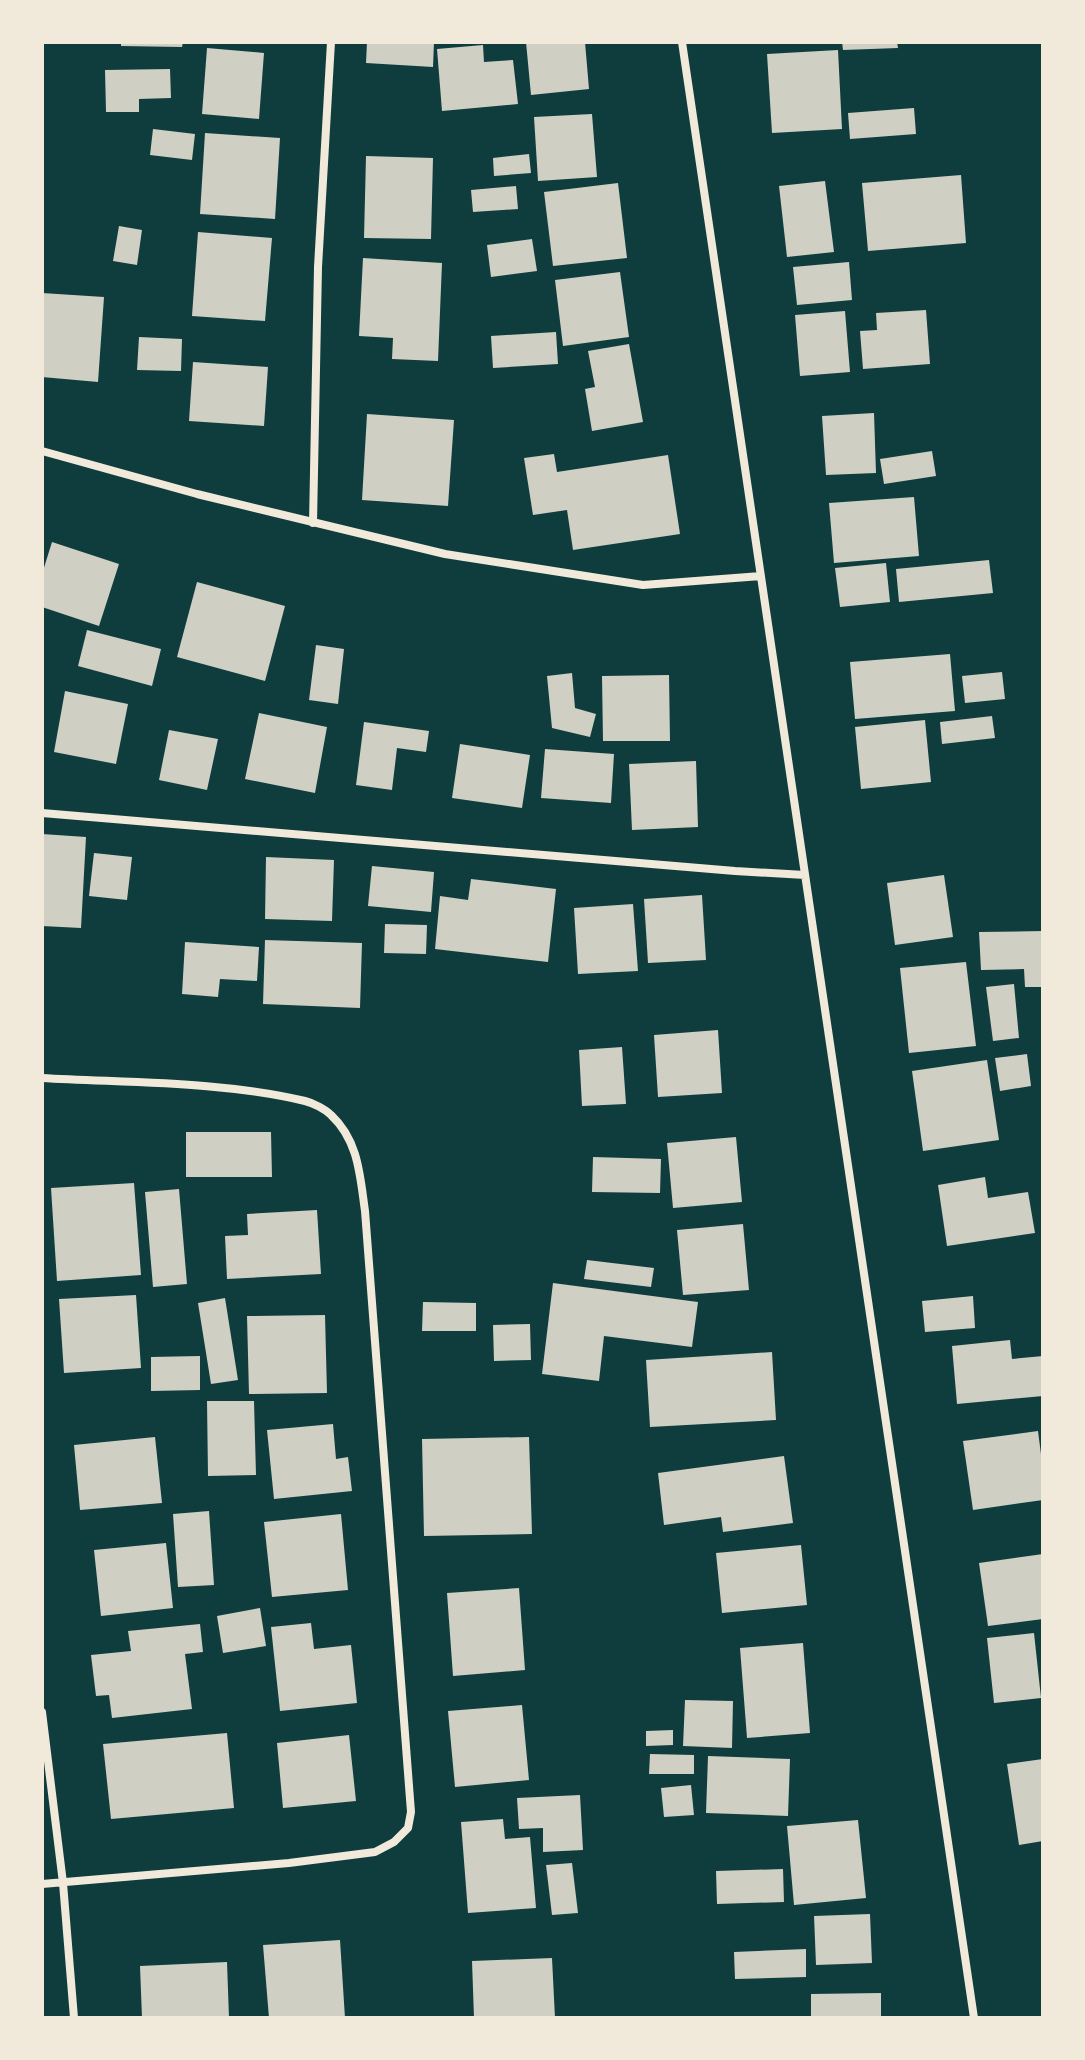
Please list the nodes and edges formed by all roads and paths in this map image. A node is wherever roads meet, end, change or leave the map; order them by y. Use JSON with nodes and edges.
{"nodes":[{"id":1,"x":331,"y":42,"type":"edge"},
{"id":2,"x":682,"y":42,"type":"edge"},
{"id":3,"x":42,"y":451,"type":"edge"},
{"id":4,"x":313,"y":523,"type":"junction"},
{"id":5,"x":761,"y":576,"type":"junction"},
{"id":6,"x":42,"y":813,"type":"edge"},
{"id":7,"x":805,"y":875,"type":"junction"},
{"id":8,"x":42,"y":1078,"type":"edge"},
{"id":9,"x":42,"y":1712,"type":"edge"},
{"id":10,"x":63,"y":1883,"type":"junction"},
{"id":11,"x":42,"y":1884,"type":"edge"},
{"id":12,"x":74,"y":2018,"type":"edge"},
{"id":13,"x":974,"y":2018,"type":"edge"}],
"edges":[{"from":1,"to":4,"type":"street"},
{"from":2,"to":5,"type":"street"},
{"from":3,"to":4,"type":"street"},
{"from":4,"to":5,"type":"street"},
{"from":5,"to":7,"type":"street"},
{"from":6,"to":7,"type":"street"},
{"from":7,"to":13,"type":"street"},
{"from":8,"to":10,"type":"street"},
{"from":9,"to":10,"type":"street"},
{"from":10,"to":11,"type":"street"},
{"from":10,"to":12,"type":"street"}]}
